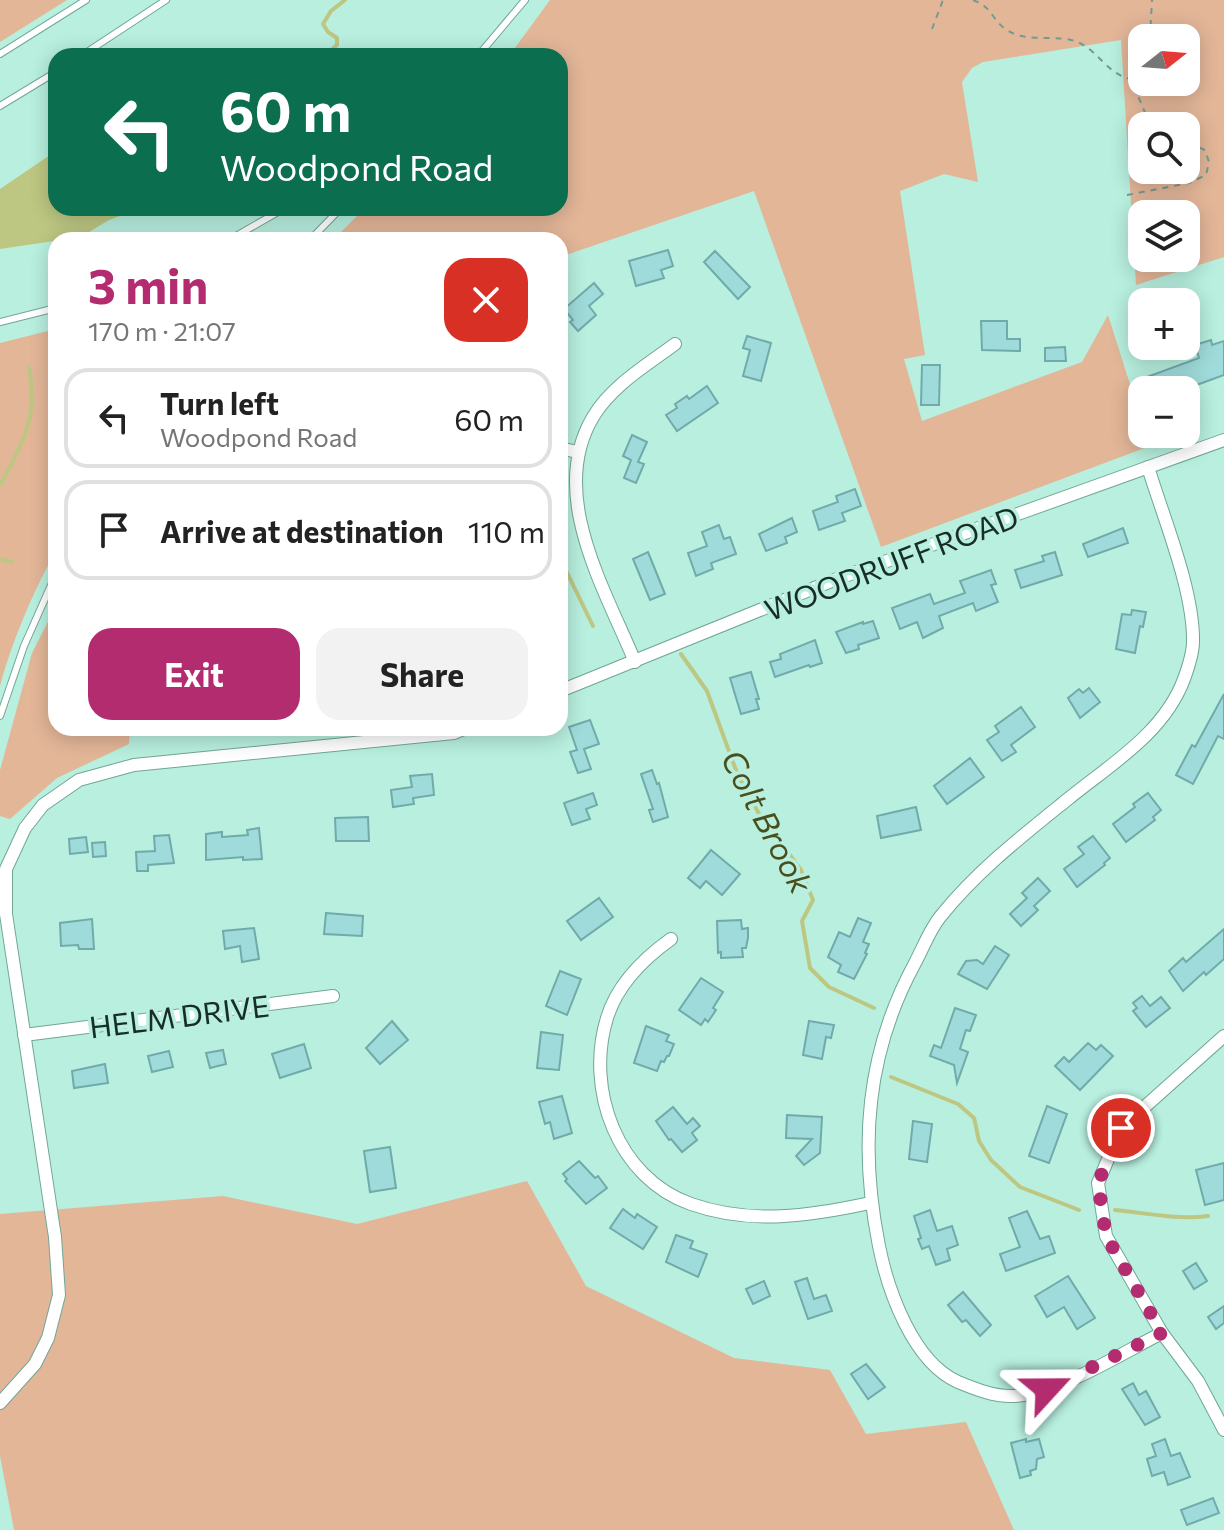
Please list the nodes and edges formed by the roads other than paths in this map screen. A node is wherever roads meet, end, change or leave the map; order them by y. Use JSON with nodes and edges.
{"nodes":[{"id":1,"x":86,"y":0,"type":"edge"},
{"id":2,"x":166,"y":0,"type":"edge"},
{"id":3,"x":525,"y":0,"type":"edge"},
{"id":4,"x":93,"y":48,"type":"edge"},
{"id":5,"x":485,"y":48,"type":"edge"},
{"id":6,"x":0,"y":54,"type":"edge"},
{"id":7,"x":48,"y":77,"type":"edge"},
{"id":8,"x":0,"y":106,"type":"edge"},
{"id":9,"x":271,"y":216,"type":"edge"},
{"id":10,"x":333,"y":216,"type":"edge"},
{"id":11,"x":243,"y":232,"type":"edge"},
{"id":12,"x":318,"y":232,"type":"edge"},
{"id":13,"x":48,"y":310,"type":"edge"},
{"id":14,"x":0,"y":322,"type":"edge"},
{"id":15,"x":675,"y":344,"type":"dead end"},
{"id":16,"x":1224,"y":440,"type":"edge"},
{"id":17,"x":568,"y":450,"type":"edge"},
{"id":18,"x":577,"y":452,"type":"junction"},
{"id":19,"x":1148,"y":467,"type":"junction"},
{"id":20,"x":48,"y":592,"type":"edge"},
{"id":21,"x":635,"y":662,"type":"junction"},
{"id":22,"x":568,"y":688,"type":"edge"},
{"id":23,"x":0,"y":716,"type":"edge"},
{"id":24,"x":424,"y":736,"type":"edge"},
{"id":25,"x":671,"y":939,"type":"dead end"},
{"id":26,"x":333,"y":996,"type":"dead end"},
{"id":27,"x":24,"y":1035,"type":"junction"},
{"id":28,"x":1224,"y":1036,"type":"edge"},
{"id":29,"x":870,"y":1203,"type":"junction"},
{"id":30,"x":1162,"y":1333,"type":"junction"},
{"id":31,"x":0,"y":1403,"type":"edge"},
{"id":32,"x":1224,"y":1430,"type":"edge"}],
"edges":[{"from":1,"to":6,"type":"lane"},
{"from":2,"to":4,"type":"lane"},
{"from":3,"to":5,"type":"lane"},
{"from":7,"to":8,"type":"lane"},
{"from":9,"to":11,"type":"lane"},
{"from":10,"to":12,"type":"lane"},
{"from":13,"to":14,"type":"lane"},
{"from":15,"to":18,"type":"street"},
{"from":16,"to":19,"type":"street","name":"WOODRUFF ROAD"},
{"from":17,"to":18,"type":"street"},
{"from":18,"to":21,"type":"street"},
{"from":19,"to":21,"type":"street","name":"WOODRUFF ROAD"},
{"from":19,"to":29,"type":"street"},
{"from":20,"to":23,"type":"lane"},
{"from":21,"to":22,"type":"street","name":"WOODRUFF ROAD"},
{"from":24,"to":27,"type":"street"},
{"from":25,"to":29,"type":"street"},
{"from":26,"to":27,"type":"street","name":"HELM DRIVE"},
{"from":27,"to":31,"type":"street"},
{"from":28,"to":30,"type":"street"},
{"from":29,"to":30,"type":"street"},
{"from":30,"to":32,"type":"street"}]}
